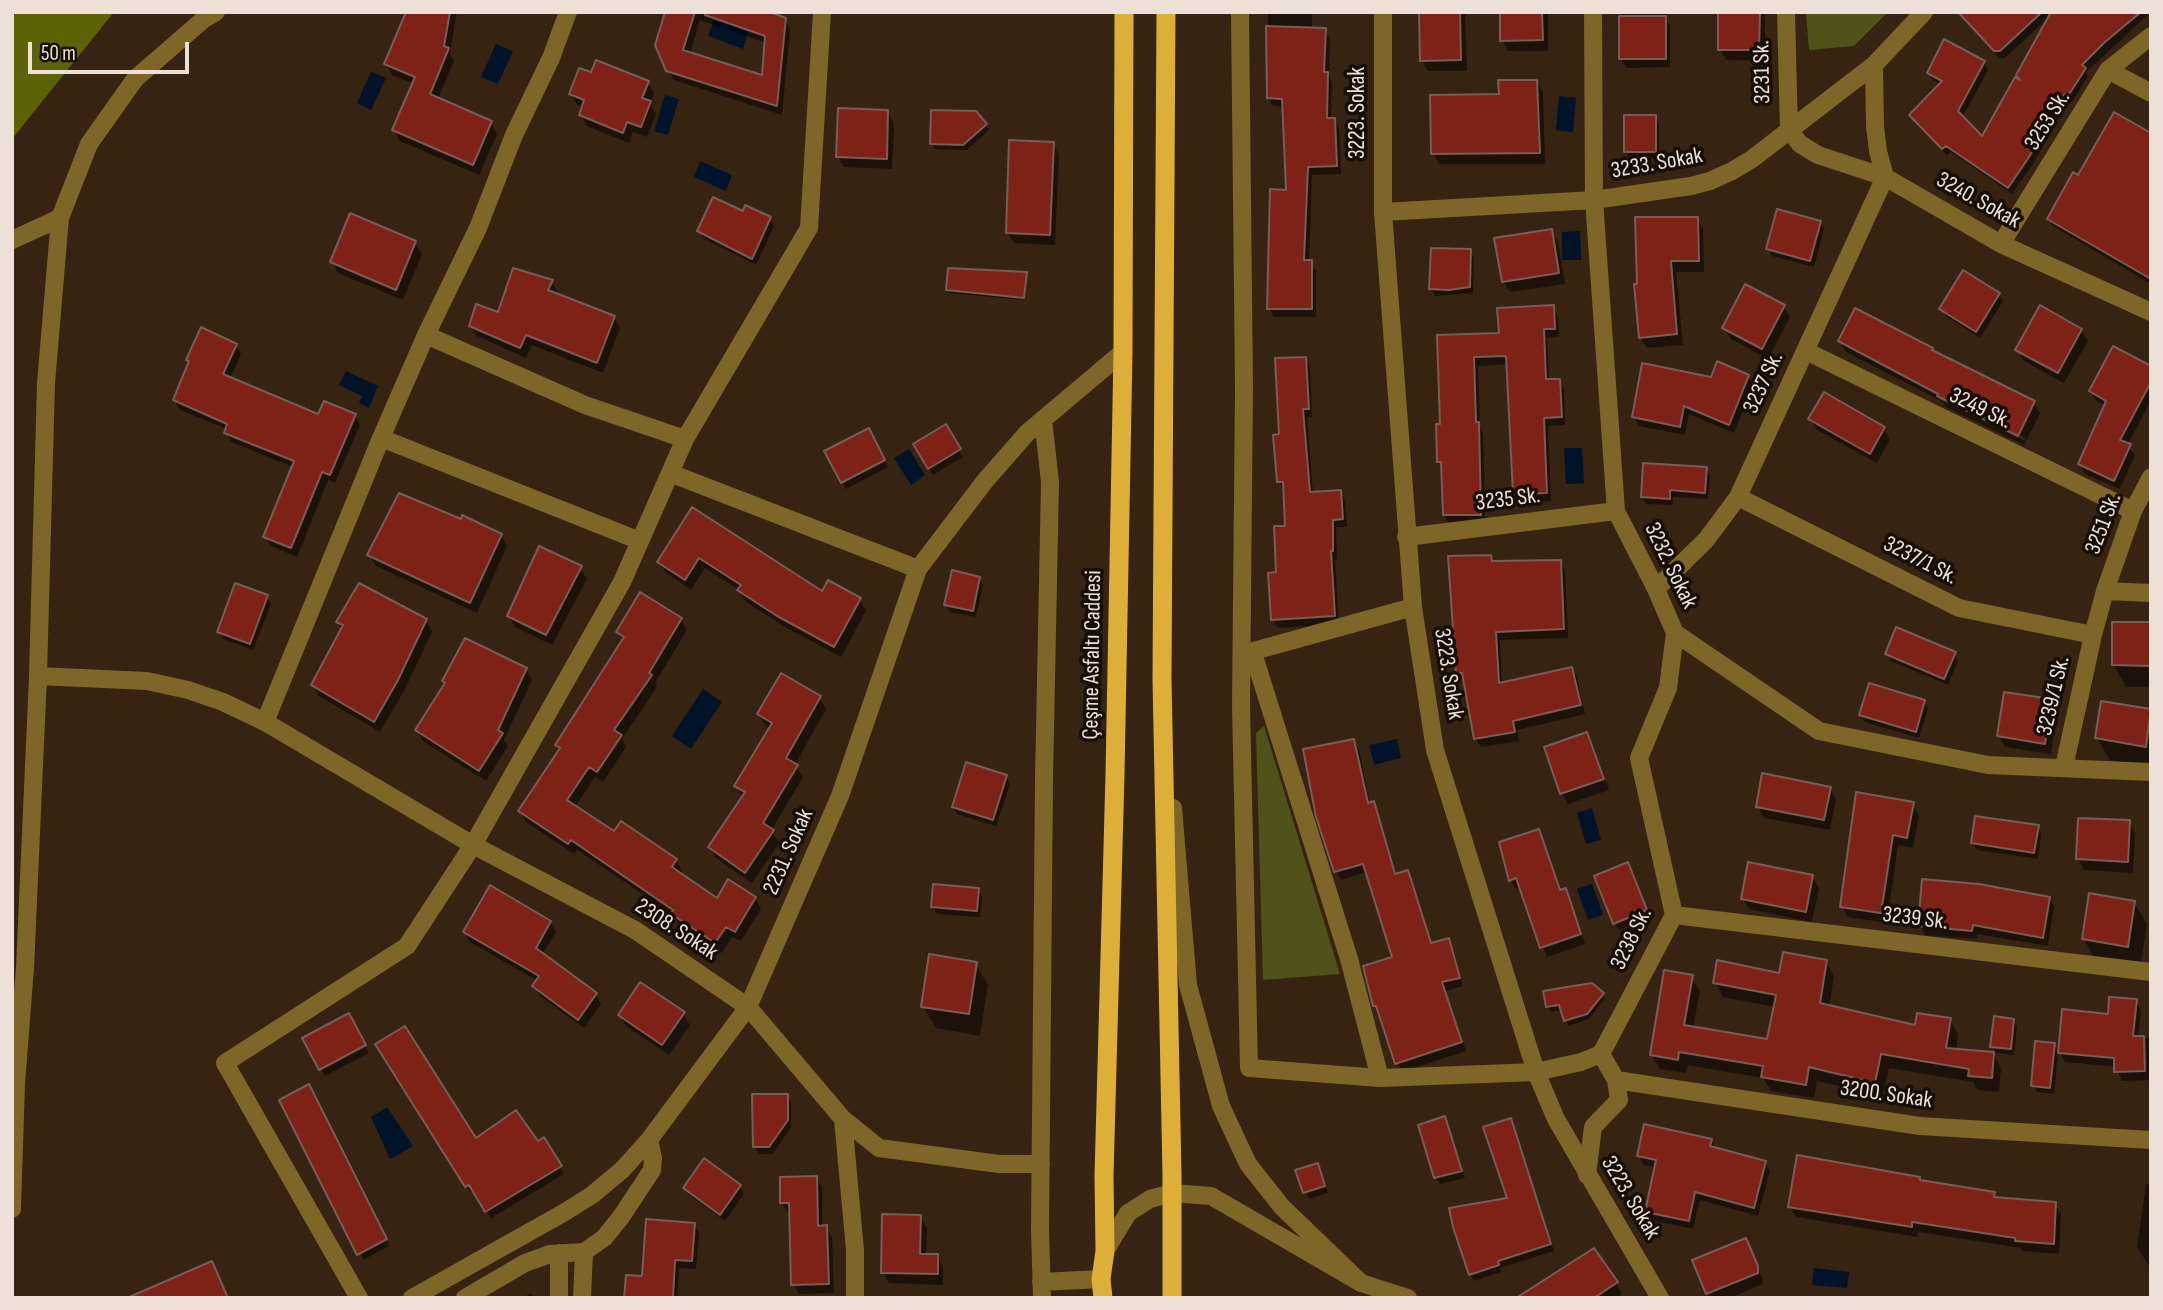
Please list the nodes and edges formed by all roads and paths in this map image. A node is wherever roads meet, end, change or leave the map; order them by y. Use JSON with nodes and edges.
{"nodes":[{"id":1,"x":216,"y":12,"type":"edge"},
{"id":2,"x":568,"y":12,"type":"edge"},
{"id":3,"x":822,"y":12,"type":"edge"},
{"id":4,"x":1124,"y":12,"type":"edge"},
{"id":5,"x":1166,"y":12,"type":"edge"},
{"id":6,"x":1240,"y":12,"type":"edge"},
{"id":7,"x":1382,"y":12,"type":"edge"},
{"id":8,"x":1593,"y":12,"type":"edge"},
{"id":9,"x":1786,"y":12,"type":"edge"},
{"id":10,"x":1924,"y":12,"type":"edge"},
{"id":11,"x":2151,"y":36,"type":"edge"},
{"id":12,"x":1874,"y":65,"type":"junction"},
{"id":13,"x":2108,"y":70,"type":"junction"},
{"id":14,"x":2151,"y":93,"type":"edge"},
{"id":15,"x":1788,"y":130,"type":"junction"},
{"id":16,"x":1885,"y":177,"type":"junction"},
{"id":17,"x":1594,"y":200,"type":"junction"},
{"id":18,"x":1382,"y":212,"type":"junction"},
{"id":19,"x":60,"y":218,"type":"junction"},
{"id":20,"x":12,"y":240,"type":"edge"},
{"id":21,"x":2001,"y":244,"type":"junction"},
{"id":22,"x":2151,"y":312,"type":"edge"},
{"id":23,"x":426,"y":335,"type":"junction"},
{"id":24,"x":1806,"y":351,"type":"junction"},
{"id":25,"x":1123,"y":352,"type":"junction"},
{"id":26,"x":1043,"y":419,"type":"junction"},
{"id":27,"x":381,"y":438,"type":"junction"},
{"id":28,"x":685,"y":439,"type":"junction"},
{"id":29,"x":670,"y":473,"type":"junction"},
{"id":30,"x":2151,"y":477,"type":"edge"},
{"id":31,"x":1738,"y":497,"type":"junction"},
{"id":32,"x":1616,"y":511,"type":"junction"},
{"id":33,"x":2133,"y":511,"type":"junction"},
{"id":34,"x":1406,"y":537,"type":"junction"},
{"id":35,"x":640,"y":541,"type":"junction"},
{"id":36,"x":918,"y":569,"type":"junction"},
{"id":37,"x":1656,"y":589,"type":"junction"},
{"id":38,"x":2105,"y":591,"type":"junction"},
{"id":39,"x":2151,"y":593,"type":"edge"},
{"id":40,"x":1413,"y":607,"type":"junction"},
{"id":41,"x":1675,"y":633,"type":"junction"},
{"id":42,"x":2093,"y":635,"type":"junction"},
{"id":43,"x":1248,"y":654,"type":"junction"},
{"id":44,"x":38,"y":676,"type":"junction"},
{"id":45,"x":1162,"y":680,"type":"junction"},
{"id":46,"x":265,"y":722,"type":"junction"},
{"id":47,"x":2064,"y":767,"type":"junction"},
{"id":48,"x":2151,"y":772,"type":"edge"},
{"id":49,"x":473,"y":845,"type":"junction"},
{"id":50,"x":1674,"y":915,"type":"junction"},
{"id":51,"x":19,"y":967,"type":"edge"},
{"id":52,"x":2151,"y":972,"type":"edge"},
{"id":53,"x":748,"y":1007,"type":"junction"},
{"id":54,"x":1601,"y":1054,"type":"junction"},
{"id":55,"x":1536,"y":1072,"type":"junction"},
{"id":56,"x":1380,"y":1078,"type":"junction"},
{"id":57,"x":1616,"y":1080,"type":"junction"},
{"id":58,"x":14,"y":1084,"type":"edge"},
{"id":59,"x":843,"y":1119,"type":"junction"},
{"id":60,"x":649,"y":1140,"type":"junction"},
{"id":61,"x":2151,"y":1140,"type":"edge"},
{"id":62,"x":1041,"y":1164,"type":"junction"},
{"id":63,"x":1587,"y":1175,"type":"junction"},
{"id":64,"x":1172,"y":1193,"type":"junction"},
{"id":65,"x":12,"y":1209,"type":"edge"},
{"id":66,"x":1105,"y":1251,"type":"junction"},
{"id":67,"x":584,"y":1252,"type":"junction"},
{"id":68,"x":559,"y":1253,"type":"junction"},
{"id":69,"x":1362,"y":1283,"type":"junction"},
{"id":70,"x":1102,"y":1289,"type":"edge"},
{"id":71,"x":1042,"y":1290,"type":"edge"},
{"id":72,"x":359,"y":1298,"type":"edge"},
{"id":73,"x":412,"y":1298,"type":"edge"},
{"id":74,"x":465,"y":1298,"type":"edge"},
{"id":75,"x":559,"y":1298,"type":"edge"},
{"id":76,"x":582,"y":1298,"type":"edge"},
{"id":77,"x":855,"y":1298,"type":"edge"},
{"id":78,"x":1172,"y":1298,"type":"edge"},
{"id":79,"x":1408,"y":1298,"type":"edge"},
{"id":80,"x":1660,"y":1298,"type":"edge"}],
"edges":[{"from":1,"to":19,"type":"street"},
{"from":2,"to":23,"type":"street"},
{"from":3,"to":28,"type":"street"},
{"from":4,"to":25,"type":"highway","name":"Çeşme Asfaltı Caddesi"},
{"from":5,"to":45,"type":"highway"},
{"from":6,"to":43,"type":"street"},
{"from":7,"to":18,"type":"street","name":"3223. Sokak"},
{"from":8,"to":17,"type":"street","name":"3232. Sokak"},
{"from":9,"to":15,"type":"street","name":"3231 Sk."},
{"from":10,"to":12,"type":"street","name":"3233. Sokak"},
{"from":11,"to":13,"type":"street","name":"3253 Sk."},
{"from":12,"to":15,"type":"street","name":"3233. Sokak"},
{"from":12,"to":16,"type":"street"},
{"from":13,"to":14,"type":"street"},
{"from":13,"to":21,"type":"street","name":"3253 Sk."},
{"from":15,"to":16,"type":"street","name":"3240. Sokak"},
{"from":15,"to":17,"type":"street","name":"3233. Sokak"},
{"from":16,"to":21,"type":"street","name":"3240. Sokak"},
{"from":16,"to":24,"type":"street","name":"3237 Sk."},
{"from":17,"to":18,"type":"street","name":"3233. Sokak"},
{"from":17,"to":32,"type":"street","name":"3232. Sokak"},
{"from":18,"to":34,"type":"street","name":"3223. Sokak"},
{"from":19,"to":20,"type":"street"},
{"from":19,"to":44,"type":"street"},
{"from":21,"to":22,"type":"street","name":"3240. Sokak"},
{"from":23,"to":27,"type":"street"},
{"from":23,"to":28,"type":"street"},
{"from":24,"to":31,"type":"street","name":"3237 Sk."},
{"from":24,"to":33,"type":"street","name":"3249 Sk."},
{"from":25,"to":26,"type":"street","name":"2231. Sokak"},
{"from":25,"to":66,"type":"highway","name":"Çeşme Asfaltı Caddesi"},
{"from":26,"to":36,"type":"street","name":"2231. Sokak"},
{"from":26,"to":62,"type":"street"},
{"from":27,"to":35,"type":"street"},
{"from":27,"to":46,"type":"street"},
{"from":28,"to":29,"type":"street"},
{"from":29,"to":35,"type":"street"},
{"from":29,"to":36,"type":"street"},
{"from":30,"to":33,"type":"street","name":"3251 Sk."},
{"from":31,"to":37,"type":"street","name":"3237 Sk."},
{"from":31,"to":42,"type":"street","name":"3237/1 Sk."},
{"from":32,"to":34,"type":"street","name":"3235 Sk."},
{"from":32,"to":37,"type":"street","name":"3232. Sokak"},
{"from":33,"to":38,"type":"street","name":"3251 Sk."},
{"from":34,"to":40,"type":"street","name":"3223. Sokak"},
{"from":35,"to":49,"type":"street"},
{"from":36,"to":53,"type":"street","name":"2231. Sokak"},
{"from":37,"to":41,"type":"street","name":"3232. Sokak"},
{"from":38,"to":39,"type":"street"},
{"from":38,"to":42,"type":"street","name":"3251 Sk."},
{"from":40,"to":43,"type":"street"},
{"from":40,"to":55,"type":"street","name":"3223. Sokak"},
{"from":41,"to":47,"type":"street","name":"3232. Sokak"},
{"from":41,"to":50,"type":"street","name":"3238 Sk."},
{"from":42,"to":47,"type":"street","name":"3239/1 Sk."},
{"from":43,"to":56,"type":"street"},
{"from":43,"to":56,"type":"street"},
{"from":44,"to":46,"type":"street","name":"2308. Sokak"},
{"from":44,"to":51,"type":"street"},
{"from":45,"to":64,"type":"highway"},
{"from":45,"to":69,"type":"street"},
{"from":46,"to":49,"type":"street","name":"2308. Sokak"},
{"from":47,"to":48,"type":"street","name":"3232. Sokak"},
{"from":49,"to":53,"type":"street","name":"2308. Sokak"},
{"from":49,"to":72,"type":"street"},
{"from":50,"to":52,"type":"street","name":"3239 Sk."},
{"from":50,"to":54,"type":"street","name":"3238 Sk."},
{"from":51,"to":58,"type":"street"},
{"from":53,"to":59,"type":"street","name":"2308. Sokak"},
{"from":53,"to":60,"type":"street","name":"2231. Sokak"},
{"from":54,"to":55,"type":"street"},
{"from":54,"to":57,"type":"street"},
{"from":55,"to":56,"type":"street"},
{"from":55,"to":63,"type":"street","name":"3223. Sokak"},
{"from":57,"to":61,"type":"street","name":"3200. Sokak"},
{"from":57,"to":63,"type":"street"},
{"from":58,"to":65,"type":"street"},
{"from":59,"to":62,"type":"street","name":"2308. Sokak"},
{"from":59,"to":77,"type":"street"},
{"from":60,"to":67,"type":"street"},
{"from":60,"to":73,"type":"street","name":"2231. Sokak"},
{"from":62,"to":71,"type":"street"},
{"from":63,"to":80,"type":"street","name":"3223. Sokak"},
{"from":64,"to":66,"type":"street"},
{"from":64,"to":69,"type":"street"},
{"from":64,"to":78,"type":"highway"},
{"from":66,"to":70,"type":"highway","name":"Çeşme Asfaltı Caddesi"},
{"from":67,"to":68,"type":"street"},
{"from":67,"to":76,"type":"street"},
{"from":68,"to":74,"type":"street"},
{"from":68,"to":75,"type":"street"},
{"from":69,"to":79,"type":"street"},
{"from":70,"to":71,"type":"street"}]}
